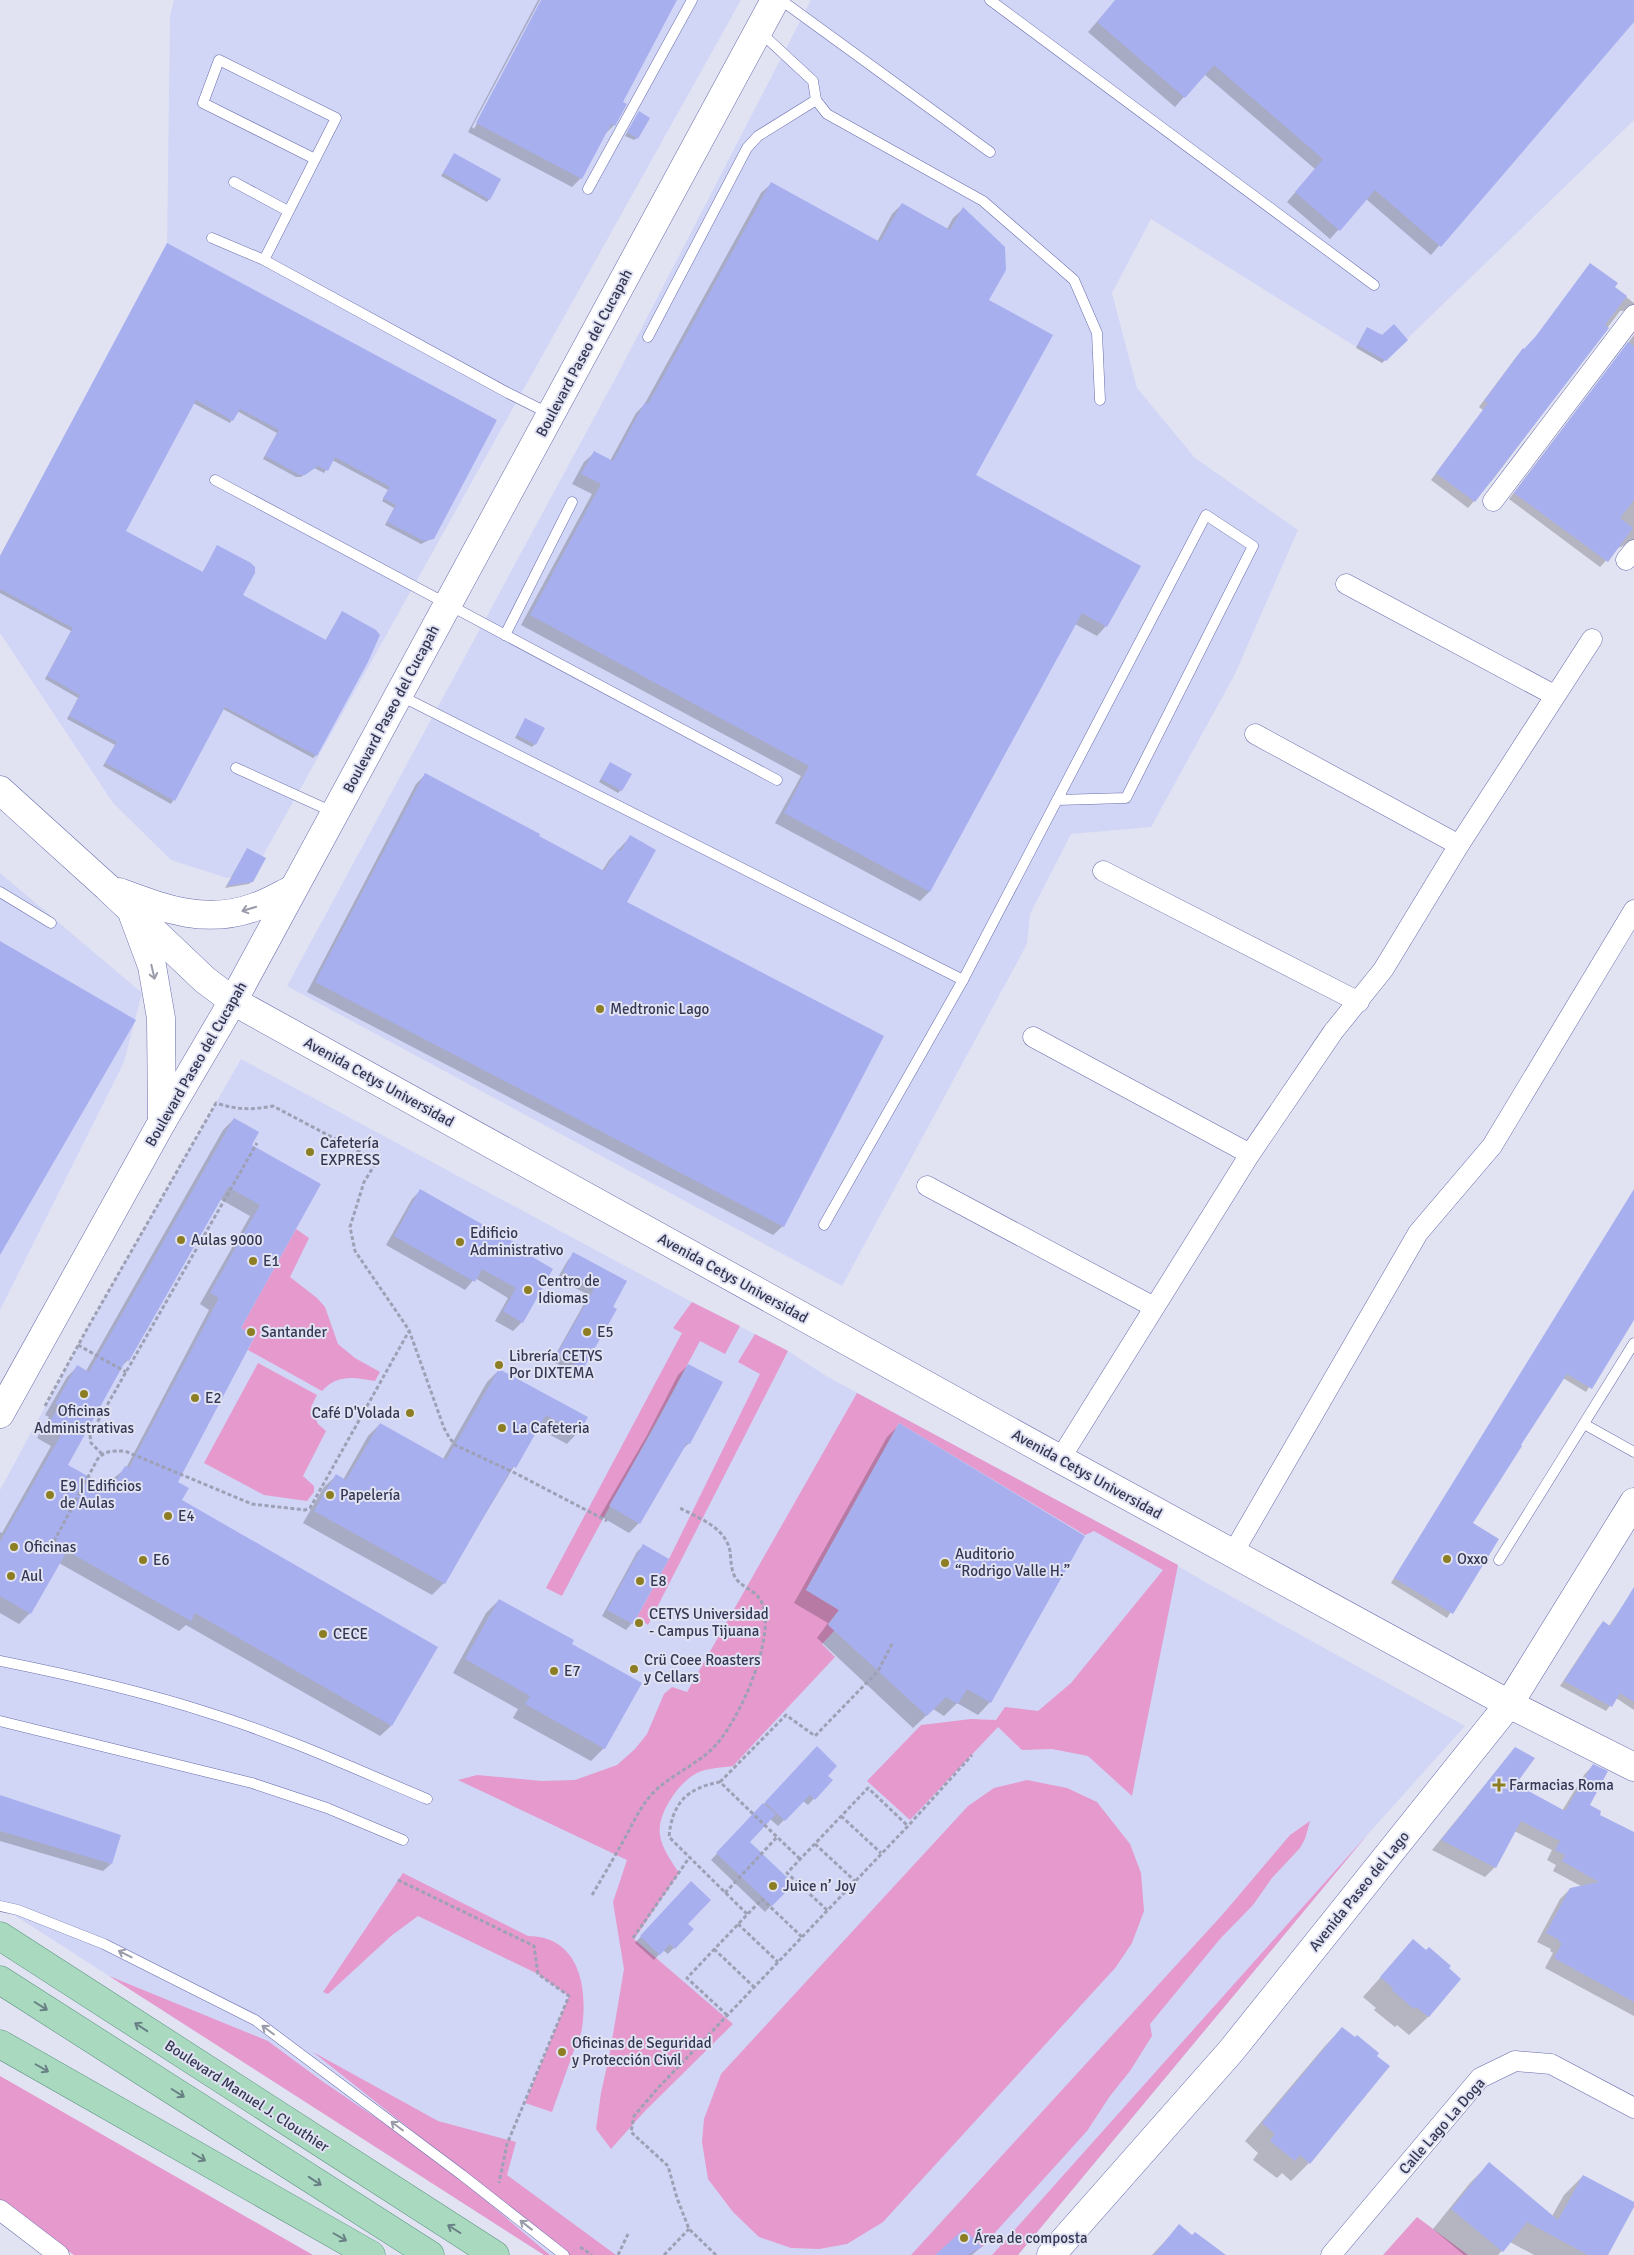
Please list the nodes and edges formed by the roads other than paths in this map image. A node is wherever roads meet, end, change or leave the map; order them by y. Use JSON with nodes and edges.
{"nodes":[{"id":1,"x":692,"y":0,"type":"edge"},
{"id":2,"x":775,"y":0,"type":"edge"},
{"id":3,"x":781,"y":0,"type":"edge"},
{"id":4,"x":990,"y":0,"type":"edge"},
{"id":5,"x":759,"y":30,"type":"junction"},
{"id":6,"x":816,"y":100,"type":"junction"},
{"id":7,"x":990,"y":152,"type":"dead end"},
{"id":8,"x":315,"y":159,"type":"junction"},
{"id":9,"x":234,"y":182,"type":"dead end"},
{"id":10,"x":588,"y":189,"type":"dead end"},
{"id":11,"x":288,"y":211,"type":"junction"},
{"id":12,"x":212,"y":238,"type":"dead end"},
{"id":13,"x":264,"y":260,"type":"junction"},
{"id":14,"x":1374,"y":285,"type":"dead end"},
{"id":15,"x":1634,"y":315,"type":"edge"},
{"id":16,"x":648,"y":337,"type":"dead end"},
{"id":17,"x":1100,"y":400,"type":"dead end"},
{"id":18,"x":551,"y":414,"type":"junction"},
{"id":19,"x":215,"y":480,"type":"dead end"},
{"id":20,"x":1493,"y":501,"type":"dead end"},
{"id":21,"x":572,"y":502,"type":"dead end"},
{"id":22,"x":1346,"y":584,"type":"dead end"},
{"id":23,"x":447,"y":604,"type":"junction"},
{"id":24,"x":505,"y":635,"type":"junction"},
{"id":25,"x":1592,"y":639,"type":"dead end"},
{"id":26,"x":398,"y":695,"type":"junction"},
{"id":27,"x":1554,"y":695,"type":"junction"},
{"id":28,"x":1255,"y":734,"type":"dead end"},
{"id":29,"x":236,"y":768,"type":"dead end"},
{"id":30,"x":777,"y":780,"type":"dead end"},
{"id":31,"x":0,"y":790,"type":"edge"},
{"id":32,"x":1057,"y":800,"type":"junction"},
{"id":33,"x":334,"y":813,"type":"junction"},
{"id":34,"x":1459,"y":844,"type":"junction"},
{"id":35,"x":1103,"y":871,"type":"dead end"},
{"id":36,"x":107,"y":887,"type":"junction"},
{"id":37,"x":293,"y":888,"type":"junction"},
{"id":38,"x":0,"y":892,"type":"edge"},
{"id":39,"x":130,"y":909,"type":"junction"},
{"id":40,"x":1634,"y":910,"type":"edge"},
{"id":41,"x":52,"y":923,"type":"dead end"},
{"id":42,"x":963,"y":980,"type":"junction"},
{"id":43,"x":233,"y":1001,"type":"junction"},
{"id":44,"x":1359,"y":1002,"type":"junction"},
{"id":45,"x":1033,"y":1038,"type":"dead end"},
{"id":46,"x":162,"y":1122,"type":"junction"},
{"id":47,"x":1250,"y":1154,"type":"junction"},
{"id":48,"x":927,"y":1186,"type":"dead end"},
{"id":49,"x":824,"y":1226,"type":"dead end"},
{"id":50,"x":1154,"y":1307,"type":"junction"},
{"id":51,"x":1634,"y":1342,"type":"edge"},
{"id":52,"x":0,"y":1414,"type":"edge"},
{"id":53,"x":1584,"y":1424,"type":"junction"},
{"id":54,"x":1634,"y":1452,"type":"edge"},
{"id":55,"x":1060,"y":1459,"type":"junction"},
{"id":56,"x":1634,"y":1502,"type":"edge"},
{"id":57,"x":1233,"y":1553,"type":"junction"},
{"id":58,"x":1499,"y":1560,"type":"dead end"},
{"id":59,"x":0,"y":1661,"type":"edge"},
{"id":60,"x":1509,"y":1704,"type":"junction"},
{"id":61,"x":0,"y":1721,"type":"edge"},
{"id":62,"x":1634,"y":1767,"type":"edge"},
{"id":63,"x":427,"y":1799,"type":"dead end"},
{"id":64,"x":403,"y":1840,"type":"dead end"},
{"id":65,"x":0,"y":1906,"type":"edge"},
{"id":66,"x":0,"y":1936,"type":"edge"},
{"id":67,"x":0,"y":1980,"type":"edge"},
{"id":68,"x":0,"y":2044,"type":"edge"},
{"id":69,"x":1634,"y":2108,"type":"edge"},
{"id":70,"x":0,"y":2210,"type":"edge"},
{"id":71,"x":59,"y":2255,"type":"edge"},
{"id":72,"x":371,"y":2255,"type":"edge"},
{"id":73,"x":430,"y":2255,"type":"edge"},
{"id":74,"x":495,"y":2255,"type":"edge"},
{"id":75,"x":564,"y":2255,"type":"edge"},
{"id":76,"x":1051,"y":2255,"type":"edge"},
{"id":77,"x":1331,"y":2255,"type":"edge"}],
"edges":[{"from":1,"to":10,"type":"lane"},
{"from":2,"to":5,"type":"main road","name":"Boulevard Paseo del Cucapah"},
{"from":3,"to":7,"type":"lane"},
{"from":4,"to":14,"type":"lane"},
{"from":5,"to":6,"type":"lane"},
{"from":5,"to":18,"type":"main road","name":"Boulevard Paseo del Cucapah"},
{"from":6,"to":16,"type":"lane"},
{"from":6,"to":17,"type":"lane"},
{"from":8,"to":8,"type":"lane"},
{"from":8,"to":11,"type":"lane"},
{"from":9,"to":11,"type":"lane"},
{"from":11,"to":13,"type":"lane"},
{"from":12,"to":13,"type":"lane"},
{"from":13,"to":18,"type":"lane"},
{"from":15,"to":20,"type":"street"},
{"from":18,"to":23,"type":"main road","name":"Boulevard Paseo del Cucapah"},
{"from":19,"to":23,"type":"lane"},
{"from":21,"to":24,"type":"lane"},
{"from":22,"to":27,"type":"street"},
{"from":23,"to":24,"type":"lane"},
{"from":23,"to":26,"type":"main road","name":"Boulevard Paseo del Cucapah"},
{"from":24,"to":30,"type":"lane"},
{"from":25,"to":27,"type":"street"},
{"from":26,"to":33,"type":"main road","name":"Boulevard Paseo del Cucapah"},
{"from":26,"to":42,"type":"lane"},
{"from":27,"to":34,"type":"street"},
{"from":28,"to":34,"type":"street"},
{"from":29,"to":33,"type":"lane"},
{"from":31,"to":36,"type":"main road","name":"Avenida Cetys Universidad"},
{"from":32,"to":32,"type":"lane"},
{"from":32,"to":42,"type":"lane"},
{"from":33,"to":37,"type":"main road","name":"Boulevard Paseo del Cucapah"},
{"from":34,"to":44,"type":"street"},
{"from":35,"to":44,"type":"street"},
{"from":37,"to":36,"type":"main road","one_way":true},
{"from":36,"to":39,"type":"main road","name":"Avenida Cetys Universidad"},
{"from":37,"to":43,"type":"main road","name":"Boulevard Paseo del Cucapah"},
{"from":38,"to":41,"type":"lane"},
{"from":39,"to":43,"type":"main road","name":"Avenida Cetys Universidad"},
{"from":39,"to":46,"type":"main road","one_way":true},
{"from":40,"to":57,"type":"street"},
{"from":42,"to":49,"type":"lane"},
{"from":43,"to":46,"type":"main road","name":"Boulevard Paseo del Cucapah"},
{"from":43,"to":55,"type":"main road","name":"Avenida Cetys Universidad"},
{"from":44,"to":47,"type":"street"},
{"from":45,"to":47,"type":"street"},
{"from":46,"to":52,"type":"main road","name":"Boulevard Paseo del Cucapah"},
{"from":47,"to":50,"type":"street"},
{"from":48,"to":50,"type":"street"},
{"from":50,"to":55,"type":"street"},
{"from":51,"to":53,"type":"lane"},
{"from":53,"to":54,"type":"lane"},
{"from":53,"to":58,"type":"lane"},
{"from":55,"to":57,"type":"main road","name":"Avenida Cetys Universidad"},
{"from":56,"to":60,"type":"main road","name":"Avenida Paseo del Lago"},
{"from":57,"to":60,"type":"main road","name":"Avenida Cetys Universidad"},
{"from":59,"to":63,"type":"lane"},
{"from":60,"to":62,"type":"main road","name":"Avenida Cetys Universidad"},
{"from":60,"to":76,"type":"main road","name":"Avenida Paseo del Lago"},
{"from":61,"to":64,"type":"lane"},
{"from":75,"to":65,"type":"lane","one_way":true},
{"from":74,"to":66,"type":"main road","name":"Boulevard Manuel J. Clouthier","one_way":true},
{"from":67,"to":73,"type":"main road","one_way":true},
{"from":68,"to":72,"type":"main road","one_way":true},
{"from":69,"to":77,"type":"street","name":"Calle Lago La Doga"},
{"from":70,"to":71,"type":"street"}]}
